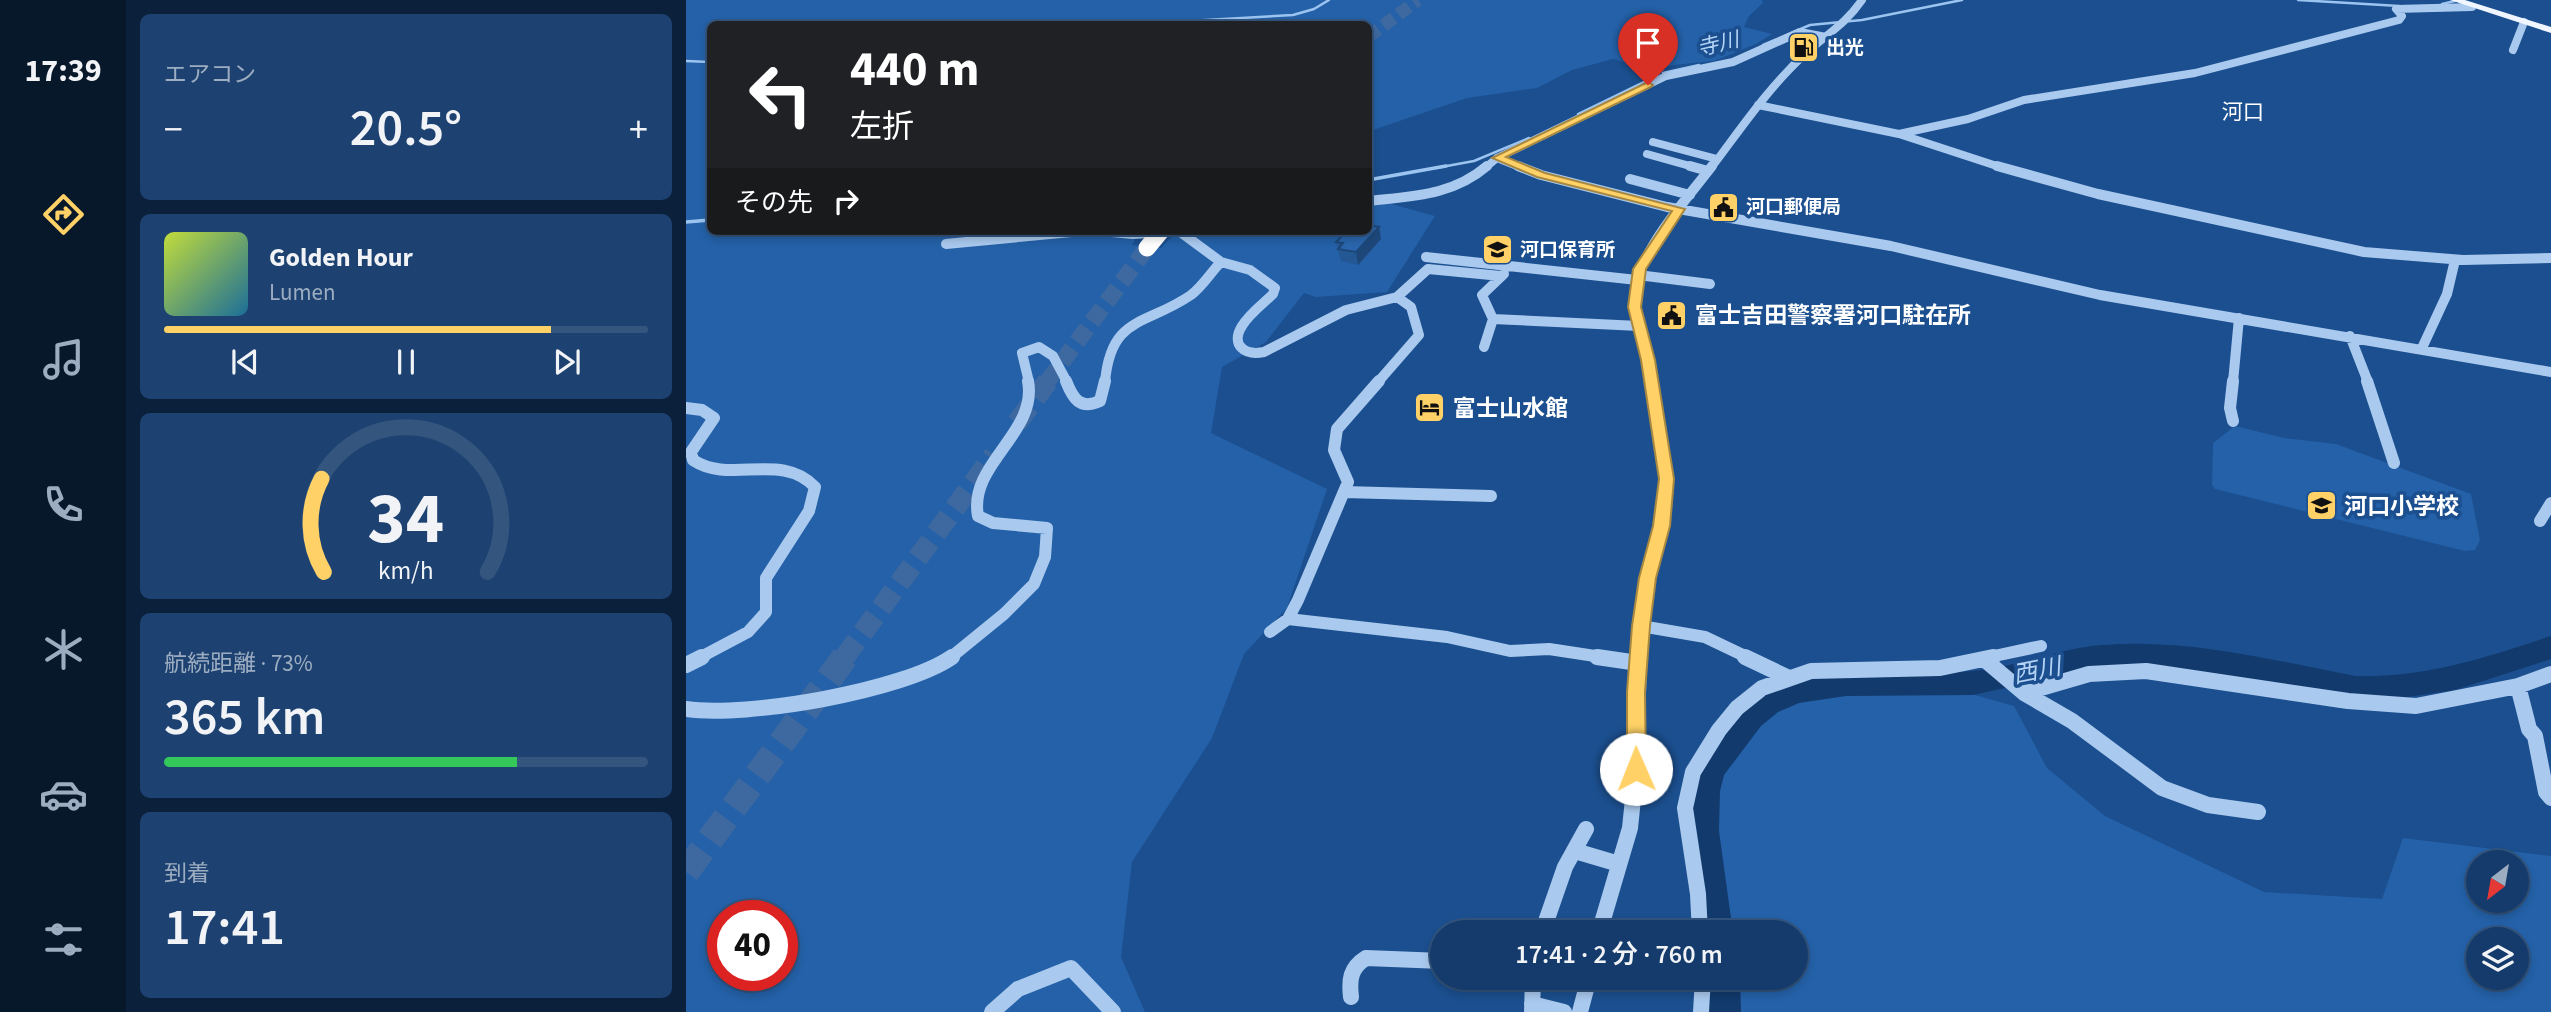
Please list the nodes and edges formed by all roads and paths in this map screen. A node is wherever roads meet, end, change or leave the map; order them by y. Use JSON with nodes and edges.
{"nodes":[{"id":1,"x":1862,"y":0,"type":"edge"},
{"id":2,"x":2455,"y":0,"type":"edge"},
{"id":3,"x":2469,"y":6,"type":"junction"},
{"id":4,"x":2524,"y":22,"type":"junction"},
{"id":5,"x":2551,"y":30,"type":"edge"},
{"id":6,"x":1826,"y":37,"type":"junction"},
{"id":7,"x":2513,"y":50,"type":"dead end"},
{"id":8,"x":1758,"y":105,"type":"junction"},
{"id":9,"x":1899,"y":134,"type":"junction"},
{"id":10,"x":1653,"y":142,"type":"dead end"},
{"id":11,"x":1647,"y":153,"type":"dead end"},
{"id":12,"x":1497,"y":158,"type":"junction"},
{"id":13,"x":1717,"y":159,"type":"junction"},
{"id":14,"x":1708,"y":171,"type":"junction"},
{"id":15,"x":1630,"y":179,"type":"dead end"},
{"id":16,"x":1690,"y":195,"type":"junction"},
{"id":17,"x":1372,"y":201,"type":"edge"},
{"id":18,"x":1679,"y":209,"type":"junction"},
{"id":19,"x":1040,"y":235,"type":"edge"},
{"id":20,"x":1158,"y":235,"type":"edge"},
{"id":21,"x":1184,"y":235,"type":"edge"},
{"id":22,"x":946,"y":244,"type":"dead end"},
{"id":23,"x":1147,"y":248,"type":"tunnel mouth"},
{"id":24,"x":1426,"y":257,"type":"dead end"},
{"id":25,"x":2551,"y":258,"type":"edge"},
{"id":26,"x":2455,"y":260,"type":"junction"},
{"id":27,"x":1221,"y":262,"type":"junction"},
{"id":28,"x":1524,"y":268,"type":"junction"},
{"id":29,"x":1501,"y":276,"type":"junction"},
{"id":30,"x":1638,"y":277,"type":"junction"},
{"id":31,"x":1710,"y":284,"type":"dead end"},
{"id":32,"x":1397,"y":297,"type":"junction"},
{"id":33,"x":2239,"y":318,"type":"junction"},
{"id":34,"x":1493,"y":319,"type":"junction"},
{"id":35,"x":1639,"y":326,"type":"junction"},
{"id":36,"x":2350,"y":336,"type":"junction"},
{"id":37,"x":1484,"y":347,"type":"dead end"},
{"id":38,"x":2422,"y":348,"type":"junction"},
{"id":39,"x":2551,"y":372,"type":"edge"},
{"id":40,"x":686,"y":408,"type":"edge"},
{"id":41,"x":2233,"y":421,"type":"dead end"},
{"id":42,"x":2394,"y":463,"type":"dead end"},
{"id":43,"x":1344,"y":492,"type":"junction"},
{"id":44,"x":1491,"y":496,"type":"dead end"},
{"id":45,"x":2551,"y":503,"type":"edge"},
{"id":46,"x":2540,"y":521,"type":"dead end"},
{"id":47,"x":1288,"y":620,"type":"junction"},
{"id":48,"x":1641,"y":626,"type":"junction"},
{"id":49,"x":1270,"y":632,"type":"dead end"},
{"id":50,"x":2041,"y":646,"type":"dead end"},
{"id":51,"x":1638,"y":663,"type":"junction"},
{"id":52,"x":1989,"y":663,"type":"junction"},
{"id":53,"x":686,"y":665,"type":"edge"},
{"id":54,"x":2551,"y":674,"type":"edge"},
{"id":55,"x":1789,"y":678,"type":"junction"},
{"id":56,"x":2518,"y":685,"type":"junction"},
{"id":57,"x":2021,"y":690,"type":"junction"},
{"id":58,"x":686,"y":709,"type":"edge"},
{"id":59,"x":2551,"y":798,"type":"edge"},
{"id":60,"x":2258,"y":812,"type":"dead end"},
{"id":61,"x":1586,"y":829,"type":"dead end"},
{"id":62,"x":1575,"y":850,"type":"junction"},
{"id":63,"x":1619,"y":864,"type":"junction"},
{"id":64,"x":1546,"y":920,"type":"edge"},
{"id":65,"x":1603,"y":920,"type":"edge"},
{"id":66,"x":1699,"y":920,"type":"edge"},
{"id":67,"x":1430,"y":961,"type":"edge"},
{"id":68,"x":1533,"y":990,"type":"edge"},
{"id":69,"x":1585,"y":990,"type":"edge"},
{"id":70,"x":1702,"y":990,"type":"edge"},
{"id":71,"x":1351,"y":997,"type":"dead end"},
{"id":72,"x":1532,"y":1008,"type":"edge"},
{"id":73,"x":992,"y":1012,"type":"edge"},
{"id":74,"x":1113,"y":1012,"type":"edge"},
{"id":75,"x":1564,"y":1012,"type":"edge"},
{"id":76,"x":1580,"y":1012,"type":"edge"},
{"id":77,"x":1701,"y":1012,"type":"edge"}],
"edges":[{"from":1,"to":6,"type":"street"},
{"from":2,"to":3,"type":"main road"},
{"from":3,"to":4,"type":"main road"},
{"from":3,"to":9,"type":"street"},
{"from":4,"to":5,"type":"main road"},
{"from":4,"to":7,"type":"street"},
{"from":6,"to":8,"type":"street"},
{"from":6,"to":12,"type":"street"},
{"from":8,"to":9,"type":"street"},
{"from":8,"to":13,"type":"street"},
{"from":9,"to":26,"type":"street"},
{"from":10,"to":13,"type":"street"},
{"from":11,"to":14,"type":"street"},
{"from":12,"to":17,"type":"street"},
{"from":12,"to":18,"type":"street"},
{"from":13,"to":14,"type":"street"},
{"from":14,"to":16,"type":"street"},
{"from":15,"to":16,"type":"street"},
{"from":16,"to":18,"type":"street"},
{"from":18,"to":30,"type":"street"},
{"from":18,"to":33,"type":"street"},
{"from":19,"to":22,"type":"street"},
{"from":20,"to":23,"type":"highway","bridge":true},
{"from":21,"to":27,"type":"street"},
{"from":24,"to":28,"type":"street"},
{"from":25,"to":26,"type":"street"},
{"from":26,"to":38,"type":"street"},
{"from":27,"to":32,"type":"street"},
{"from":27,"to":58,"type":"street"},
{"from":28,"to":29,"type":"street"},
{"from":28,"to":30,"type":"street"},
{"from":29,"to":32,"type":"street"},
{"from":29,"to":34,"type":"street"},
{"from":30,"to":31,"type":"street"},
{"from":30,"to":35,"type":"street"},
{"from":32,"to":43,"type":"street"},
{"from":33,"to":36,"type":"street"},
{"from":33,"to":41,"type":"street"},
{"from":34,"to":35,"type":"street"},
{"from":34,"to":37,"type":"street"},
{"from":35,"to":48,"type":"street"},
{"from":36,"to":38,"type":"street"},
{"from":36,"to":42,"type":"street"},
{"from":38,"to":39,"type":"street"},
{"from":40,"to":53,"type":"street"},
{"from":43,"to":44,"type":"street"},
{"from":43,"to":47,"type":"street"},
{"from":45,"to":46,"type":"street"},
{"from":47,"to":49,"type":"street"},
{"from":47,"to":51,"type":"street"},
{"from":48,"to":51,"type":"street"},
{"from":48,"to":55,"type":"street"},
{"from":50,"to":52,"type":"street"},
{"from":51,"to":63,"type":"street"},
{"from":52,"to":55,"type":"street"},
{"from":52,"to":57,"type":"street"},
{"from":54,"to":56,"type":"street"},
{"from":55,"to":66,"type":"street"},
{"from":56,"to":57,"type":"street"},
{"from":56,"to":59,"type":"street"},
{"from":57,"to":60,"type":"street"},
{"from":61,"to":62,"type":"street"},
{"from":62,"to":63,"type":"street"},
{"from":62,"to":64,"type":"street"},
{"from":63,"to":65,"type":"street"},
{"from":67,"to":71,"type":"street"},
{"from":68,"to":72,"type":"street"},
{"from":69,"to":76,"type":"street"},
{"from":70,"to":77,"type":"street"},
{"from":72,"to":75,"type":"street"},
{"from":73,"to":74,"type":"street"}]}
